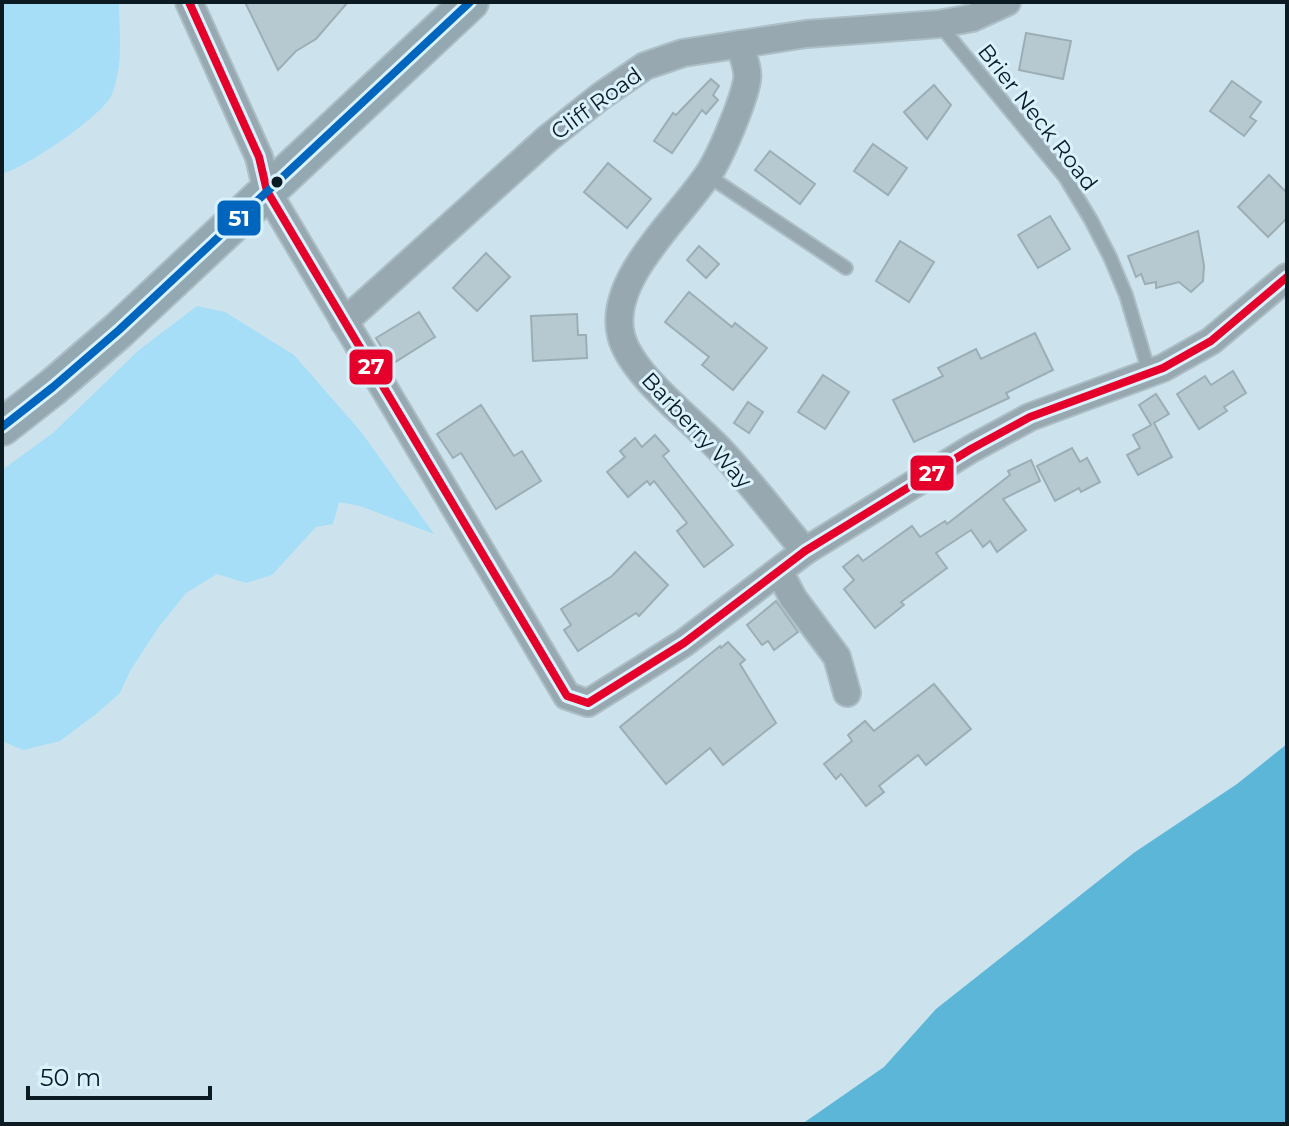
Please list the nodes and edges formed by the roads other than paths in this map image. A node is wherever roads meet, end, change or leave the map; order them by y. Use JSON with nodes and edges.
{"nodes":[{"id":1,"x":189,"y":2,"type":"edge"},
{"id":2,"x":470,"y":2,"type":"edge"},
{"id":3,"x":1007,"y":2,"type":"edge"},
{"id":4,"x":939,"y":24,"type":"junction"},
{"id":5,"x":740,"y":44,"type":"junction"},
{"id":6,"x":707,"y":175,"type":"junction"},
{"id":7,"x":267,"y":191,"type":"junction"},
{"id":8,"x":846,"y":268,"type":"dead end"},
{"id":9,"x":1287,"y":277,"type":"edge"},
{"id":10,"x":344,"y":322,"type":"junction"},
{"id":11,"x":1149,"y":372,"type":"junction"},
{"id":12,"x":2,"y":427,"type":"edge"},
{"id":13,"x":805,"y":551,"type":"junction"},
{"id":14,"x":779,"y":571,"type":"junction"},
{"id":15,"x":847,"y":693,"type":"dead end"}],
"edges":[{"from":1,"to":7,"type":"street"},
{"from":2,"to":7,"type":"main road"},
{"from":3,"to":4,"type":"street","name":"Cliff Road"},
{"from":4,"to":5,"type":"street","name":"Cliff Road"},
{"from":4,"to":11,"type":"lane","name":"Brier Neck Road"},
{"from":5,"to":6,"type":"street","name":"Barberry Way"},
{"from":5,"to":10,"type":"street","name":"Cliff Road"},
{"from":6,"to":8,"type":"lane"},
{"from":6,"to":13,"type":"street","name":"Barberry Way"},
{"from":7,"to":10,"type":"street"},
{"from":7,"to":12,"type":"main road"},
{"from":9,"to":11,"type":"street"},
{"from":10,"to":14,"type":"street"},
{"from":11,"to":13,"type":"street"},
{"from":13,"to":14,"type":"street"},
{"from":14,"to":15,"type":"street"}]}
